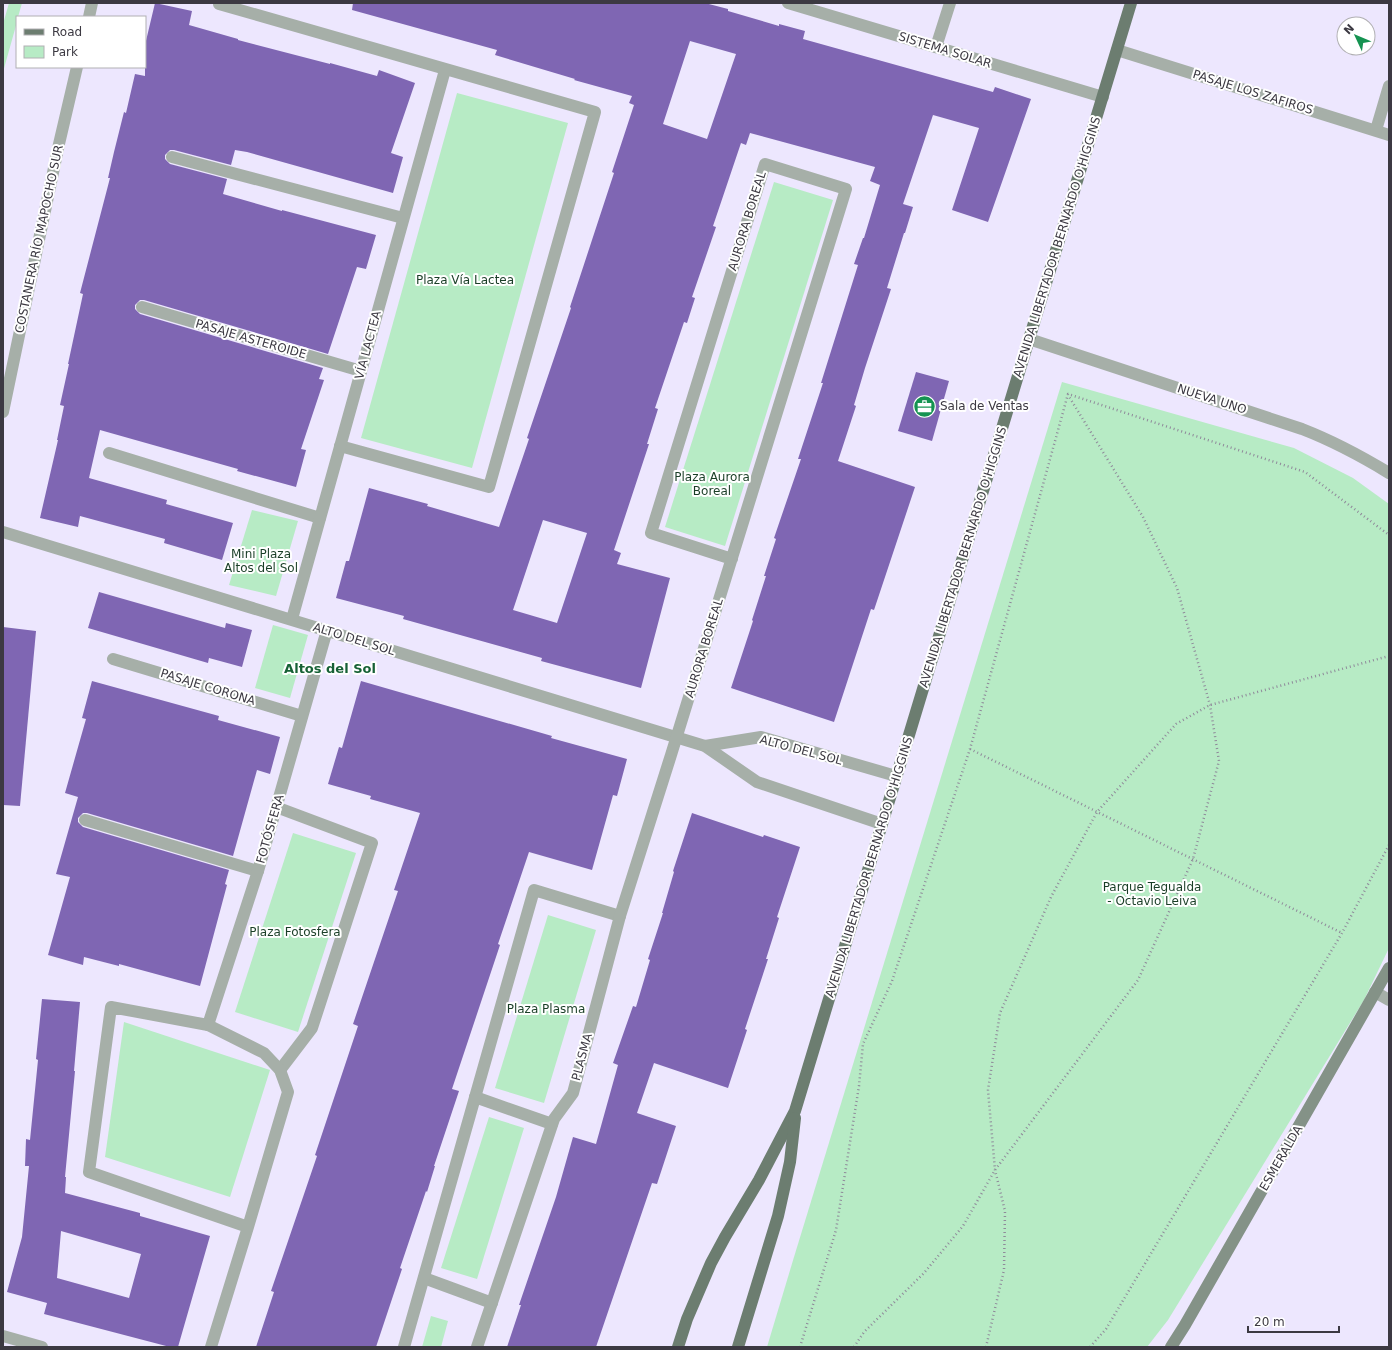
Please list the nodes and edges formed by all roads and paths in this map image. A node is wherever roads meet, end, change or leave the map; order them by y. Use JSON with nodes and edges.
{"nodes":[{"id":1,"x":92,"y":3,"type":"edge"},
{"id":2,"x":788,"y":3,"type":"edge"},
{"id":3,"x":950,"y":3,"type":"edge"},
{"id":4,"x":1131,"y":3,"type":"edge"},
{"id":5,"x":219,"y":4,"type":"dead end"},
{"id":6,"x":89,"y":16,"type":"edge"},
{"id":7,"x":936,"y":47,"type":"junction"},
{"id":8,"x":1117,"y":50,"type":"junction"},
{"id":9,"x":77,"y":68,"type":"edge"},
{"id":10,"x":445,"y":70,"type":"junction"},
{"id":11,"x":1389,"y":86,"type":"edge"},
{"id":12,"x":1103,"y":97,"type":"junction"},
{"id":13,"x":1376,"y":130,"type":"junction"},
{"id":14,"x":1389,"y":135,"type":"edge"},
{"id":15,"x":172,"y":156,"type":"dead end"},
{"id":16,"x":403,"y":218,"type":"junction"},
{"id":17,"x":142,"y":307,"type":"dead end"},
{"id":18,"x":1029,"y":339,"type":"junction"},
{"id":19,"x":361,"y":371,"type":"junction"},
{"id":20,"x":1068,"y":394,"type":"junction"},
{"id":21,"x":3,"y":412,"type":"edge"},
{"id":22,"x":340,"y":446,"type":"junction"},
{"id":23,"x":109,"y":453,"type":"dead end"},
{"id":24,"x":1389,"y":473,"type":"edge"},
{"id":25,"x":320,"y":518,"type":"junction"},
{"id":26,"x":3,"y":532,"type":"edge"},
{"id":27,"x":1389,"y":535,"type":"edge"},
{"id":28,"x":732,"y":559,"type":"junction"},
{"id":29,"x":292,"y":619,"type":"junction"},
{"id":30,"x":327,"y":630,"type":"junction"},
{"id":31,"x":1389,"y":656,"type":"edge"},
{"id":32,"x":113,"y":658,"type":"dead end"},
{"id":33,"x":1210,"y":705,"type":"junction"},
{"id":34,"x":302,"y":716,"type":"junction"},
{"id":35,"x":676,"y":737,"type":"junction"},
{"id":36,"x":705,"y":746,"type":"junction"},
{"id":37,"x":970,"y":749,"type":"junction"},
{"id":38,"x":896,"y":776,"type":"junction"},
{"id":39,"x":276,"y":807,"type":"junction"},
{"id":40,"x":1096,"y":812,"type":"junction"},
{"id":41,"x":85,"y":820,"type":"dead end"},
{"id":42,"x":882,"y":824,"type":"junction"},
{"id":43,"x":1389,"y":845,"type":"edge"},
{"id":44,"x":1193,"y":859,"type":"junction"},
{"id":45,"x":258,"y":871,"type":"junction"},
{"id":46,"x":620,"y":916,"type":"junction"},
{"id":47,"x":1342,"y":933,"type":"junction"},
{"id":48,"x":1389,"y":968,"type":"edge"},
{"id":49,"x":1375,"y":992,"type":"junction"},
{"id":50,"x":1389,"y":1000,"type":"edge"},
{"id":51,"x":208,"y":1025,"type":"junction"},
{"id":52,"x":280,"y":1070,"type":"junction"},
{"id":53,"x":475,"y":1097,"type":"junction"},
{"id":54,"x":795,"y":1111,"type":"junction"},
{"id":55,"x":552,"y":1124,"type":"junction"},
{"id":56,"x":995,"y":1170,"type":"junction"},
{"id":57,"x":248,"y":1227,"type":"junction"},
{"id":58,"x":424,"y":1278,"type":"junction"},
{"id":59,"x":492,"y":1303,"type":"junction"},
{"id":60,"x":3,"y":1336,"type":"edge"},
{"id":61,"x":42,"y":1347,"type":"edge"},
{"id":62,"x":211,"y":1347,"type":"edge"},
{"id":63,"x":404,"y":1347,"type":"edge"},
{"id":64,"x":477,"y":1347,"type":"edge"},
{"id":65,"x":678,"y":1347,"type":"edge"},
{"id":66,"x":738,"y":1347,"type":"edge"},
{"id":67,"x":800,"y":1347,"type":"edge"},
{"id":68,"x":854,"y":1347,"type":"edge"},
{"id":69,"x":986,"y":1347,"type":"edge"},
{"id":70,"x":1090,"y":1347,"type":"edge"},
{"id":71,"x":1171,"y":1347,"type":"edge"}],
"edges":[{"from":1,"to":6,"type":"street"},
{"from":2,"to":7,"type":"street","name":"SISTEMA SOLAR"},
{"from":3,"to":7,"type":"street"},
{"from":4,"to":8,"type":"main road","name":"AVENIDA LIBERTADOR BERNARDO O'HIGGINS"},
{"from":5,"to":10,"type":"street"},
{"from":7,"to":12,"type":"street","name":"SISTEMA SOLAR"},
{"from":8,"to":12,"type":"main road","name":"AVENIDA LIBERTADOR BERNARDO O'HIGGINS"},
{"from":8,"to":13,"type":"street","name":"PASAJE LOS ZAFIROS"},
{"from":9,"to":21,"type":"street","name":"COSTANERA RÍO MAPOCHO SUR"},
{"from":10,"to":16,"type":"street","name":"VÍA LACTEA"},
{"from":10,"to":22,"type":"street"},
{"from":11,"to":13,"type":"street"},
{"from":12,"to":18,"type":"main road","name":"AVENIDA LIBERTADOR BERNARDO O'HIGGINS"},
{"from":13,"to":14,"type":"street","name":"PASAJE LOS ZAFIROS"},
{"from":15,"to":16,"type":"street"},
{"from":16,"to":19,"type":"street","name":"VÍA LACTEA"},
{"from":17,"to":19,"type":"street","name":"PASAJE ASTEROIDE"},
{"from":18,"to":24,"type":"street","name":"NUEVA UNO"},
{"from":18,"to":38,"type":"main road","name":"AVENIDA LIBERTADOR BERNARDO O'HIGGINS"},
{"from":19,"to":22,"type":"street","name":"VÍA LACTEA"},
{"from":20,"to":27,"type":"path"},
{"from":20,"to":33,"type":"path"},
{"from":20,"to":37,"type":"path"},
{"from":22,"to":25,"type":"street","name":"VÍA LACTEA"},
{"from":23,"to":25,"type":"street"},
{"from":25,"to":29,"type":"street","name":"VÍA LACTEA"},
{"from":26,"to":29,"type":"street","name":"ALTO DEL SOL"},
{"from":28,"to":28,"type":"street","name":"AURORA BOREAL"},
{"from":28,"to":35,"type":"street","name":"AURORA BOREAL"},
{"from":29,"to":30,"type":"street","name":"ALTO DEL SOL"},
{"from":30,"to":34,"type":"street","name":"FOTÓSFERA"},
{"from":30,"to":35,"type":"street","name":"ALTO DEL SOL"},
{"from":31,"to":33,"type":"path"},
{"from":32,"to":34,"type":"street","name":"PASAJE CORONA"},
{"from":33,"to":40,"type":"path"},
{"from":33,"to":44,"type":"path"},
{"from":34,"to":39,"type":"street","name":"FOTÓSFERA"},
{"from":35,"to":36,"type":"street","name":"ALTO DEL SOL"},
{"from":35,"to":46,"type":"street","name":"PLASMA"},
{"from":36,"to":38,"type":"street","name":"ALTO DEL SOL"},
{"from":36,"to":42,"type":"street","name":"ALTO DEL SOL"},
{"from":37,"to":40,"type":"path"},
{"from":37,"to":67,"type":"path"},
{"from":38,"to":42,"type":"main road","name":"AVENIDA LIBERTADOR BERNARDO O'HIGGINS"},
{"from":39,"to":45,"type":"street","name":"FOTÓSFERA"},
{"from":39,"to":52,"type":"street"},
{"from":40,"to":44,"type":"path"},
{"from":40,"to":56,"type":"path"},
{"from":41,"to":45,"type":"street"},
{"from":42,"to":54,"type":"main road","name":"AVENIDA LIBERTADOR BERNARDO O'HIGGINS"},
{"from":43,"to":47,"type":"path"},
{"from":44,"to":47,"type":"path"},
{"from":44,"to":56,"type":"path"},
{"from":45,"to":51,"type":"street","name":"FOTÓSFERA"},
{"from":46,"to":53,"type":"street"},
{"from":46,"to":55,"type":"street","name":"PLASMA"},
{"from":47,"to":70,"type":"path"},
{"from":48,"to":49,"type":"street","name":"ESMERALDA"},
{"from":49,"to":50,"type":"street"},
{"from":49,"to":71,"type":"street","name":"ESMERALDA"},
{"from":51,"to":52,"type":"street"},
{"from":51,"to":57,"type":"street"},
{"from":52,"to":57,"type":"street"},
{"from":53,"to":55,"type":"street"},
{"from":53,"to":58,"type":"street"},
{"from":54,"to":65,"type":"main road","name":"AVENIDA LIBERTADOR BERNARDO O'HIGGINS"},
{"from":54,"to":66,"type":"main road","name":"AVENIDA LIBERTADOR BERNARDO O'HIGGINS"},
{"from":55,"to":59,"type":"street","name":"PLASMA"},
{"from":56,"to":68,"type":"path"},
{"from":56,"to":69,"type":"path"},
{"from":57,"to":62,"type":"street"},
{"from":58,"to":59,"type":"street"},
{"from":58,"to":63,"type":"street"},
{"from":59,"to":64,"type":"street","name":"PLASMA"},
{"from":60,"to":61,"type":"street"}]}
